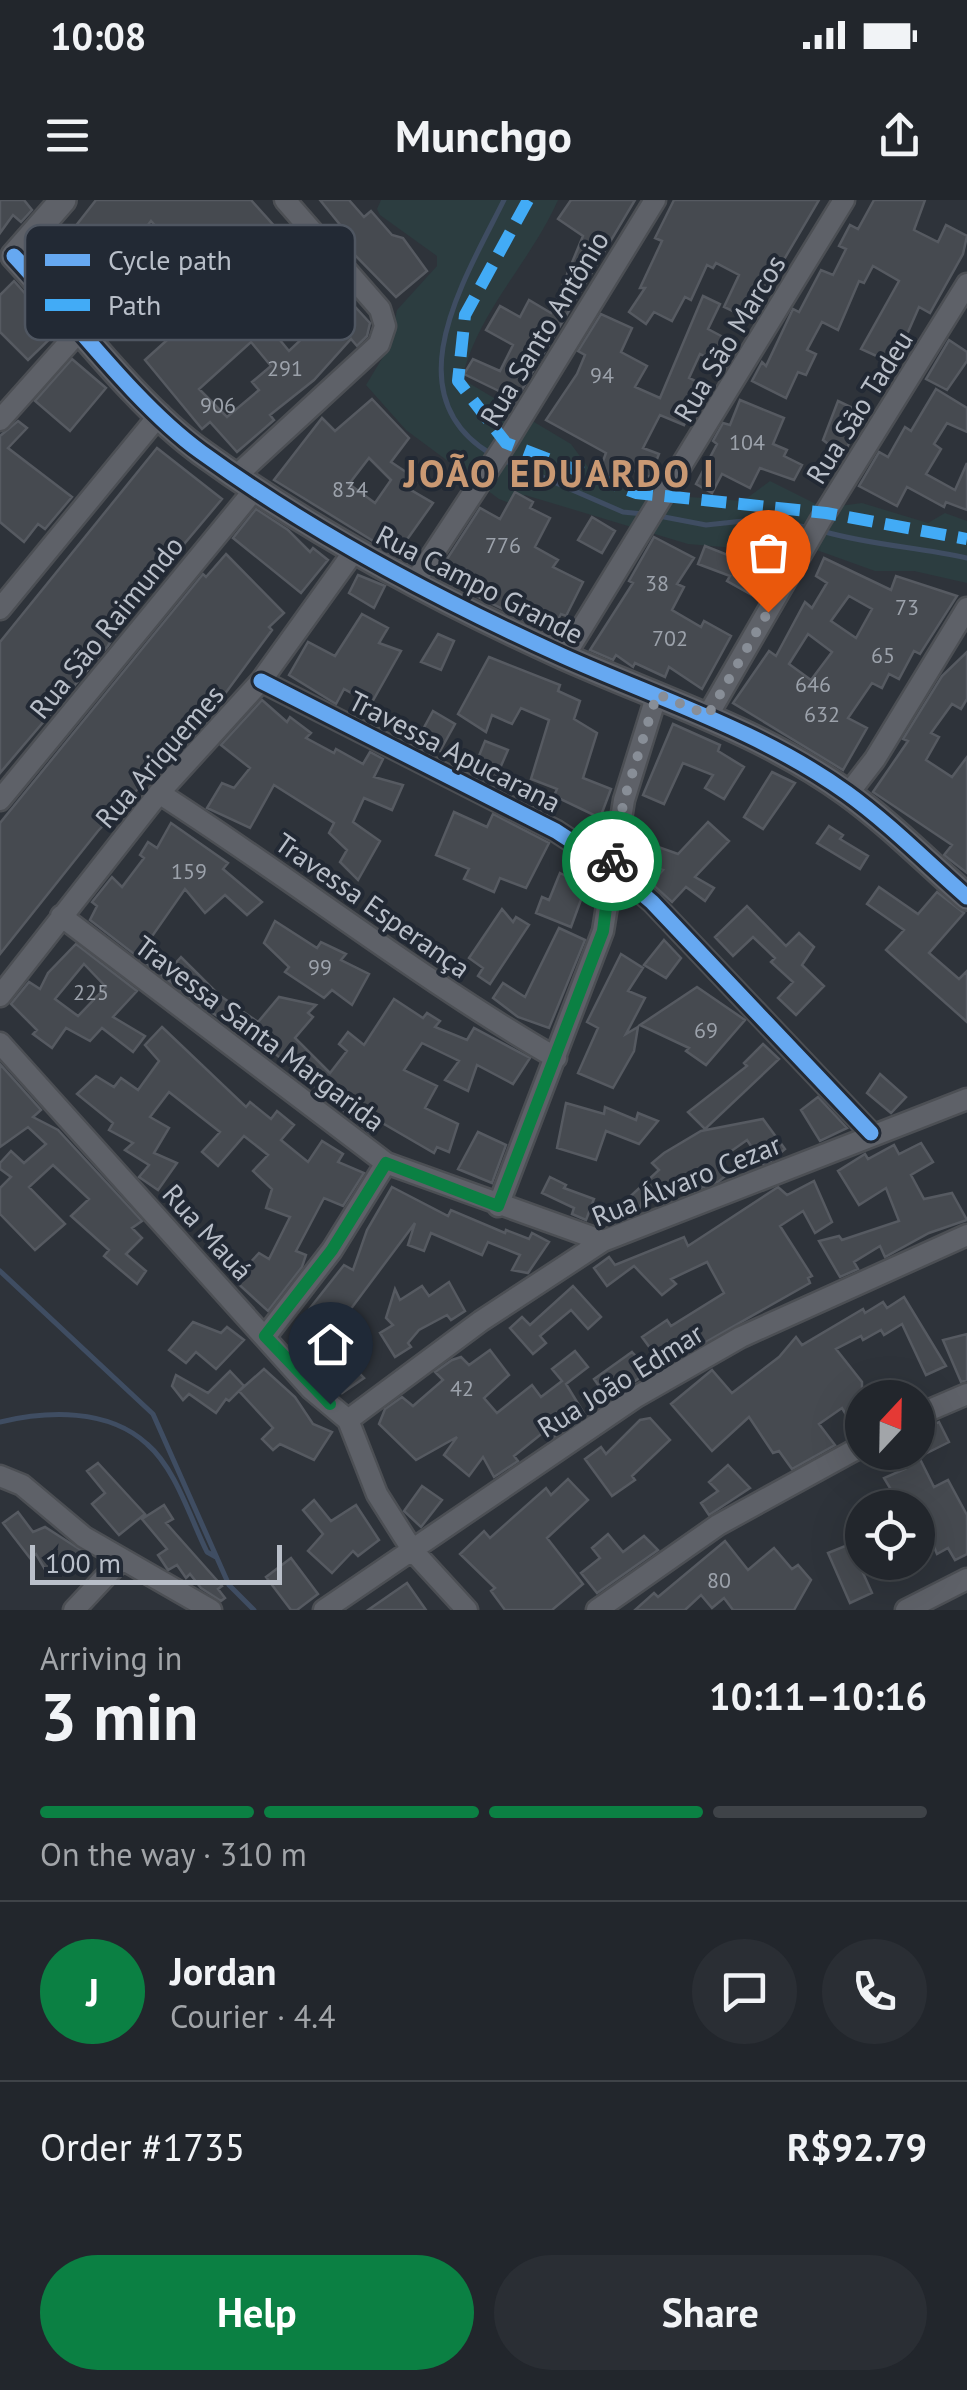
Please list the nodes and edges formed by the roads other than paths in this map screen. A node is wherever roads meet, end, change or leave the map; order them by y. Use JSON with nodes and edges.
{"nodes":[{"id":1,"x":62,"y":200,"type":"edge"},
{"id":2,"x":284,"y":200,"type":"edge"},
{"id":3,"x":654,"y":200,"type":"edge"},
{"id":4,"x":844,"y":200,"type":"edge"},
{"id":5,"x":40,"y":225,"type":"edge"},
{"id":6,"x":306,"y":225,"type":"edge"},
{"id":7,"x":25,"y":242,"type":"edge"},
{"id":8,"x":7,"y":262,"type":"edge"},
{"id":9,"x":355,"y":281,"type":"edge"},
{"id":10,"x":967,"y":284,"type":"edge"},
{"id":11,"x":71,"y":340,"type":"edge"},
{"id":12,"x":93,"y":340,"type":"edge"},
{"id":13,"x":160,"y":414,"type":"junction"},
{"id":14,"x":0,"y":420,"type":"edge"},
{"id":15,"x":245,"y":483,"type":"junction"},
{"id":16,"x":355,"y":550,"type":"junction"},
{"id":17,"x":414,"y":583,"type":"junction"},
{"id":18,"x":967,"y":608,"type":"edge"},
{"id":19,"x":0,"y":609,"type":"edge"},
{"id":20,"x":564,"y":656,"type":"junction"},
{"id":21,"x":261,"y":680,"type":"junction"},
{"id":22,"x":657,"y":694,"type":"junction"},
{"id":23,"x":708,"y":715,"type":"junction"},
{"id":24,"x":159,"y":793,"type":"junction"},
{"id":25,"x":848,"y":794,"type":"junction"},
{"id":26,"x":0,"y":800,"type":"edge"},
{"id":27,"x":611,"y":867,"type":"junction"},
{"id":28,"x":967,"y":898,"type":"edge"},
{"id":29,"x":61,"y":916,"type":"junction"},
{"id":30,"x":0,"y":996,"type":"edge"},
{"id":31,"x":0,"y":1043,"type":"edge"},
{"id":32,"x":556,"y":1058,"type":"junction"},
{"id":33,"x":967,"y":1099,"type":"edge"},
{"id":34,"x":870,"y":1133,"type":"junction"},
{"id":35,"x":386,"y":1163,"type":"junction"},
{"id":36,"x":498,"y":1206,"type":"junction"},
{"id":37,"x":967,"y":1235,"type":"edge"},
{"id":38,"x":603,"y":1241,"type":"junction"},
{"id":39,"x":265,"y":1336,"type":"junction"},
{"id":40,"x":967,"y":1394,"type":"edge"},
{"id":41,"x":935,"y":1408,"type":"edge"},
{"id":42,"x":348,"y":1420,"type":"junction"},
{"id":43,"x":845,"y":1455,"type":"edge"},
{"id":44,"x":0,"y":1476,"type":"edge"},
{"id":45,"x":413,"y":1551,"type":"junction"},
{"id":46,"x":122,"y":1559,"type":"junction"},
{"id":47,"x":967,"y":1579,"type":"edge"},
{"id":48,"x":74,"y":1610,"type":"edge"},
{"id":49,"x":210,"y":1610,"type":"edge"},
{"id":50,"x":324,"y":1610,"type":"edge"},
{"id":51,"x":467,"y":1610,"type":"edge"},
{"id":52,"x":596,"y":1610,"type":"edge"},
{"id":53,"x":906,"y":1610,"type":"edge"}],
"edges":[{"from":1,"to":5,"type":"street"},
{"from":2,"to":6,"type":"street","name":"Rua São Raimundo"},
{"from":3,"to":17,"type":"street","name":"Rua Santo Antônio"},
{"from":4,"to":20,"type":"street","name":"Rua São Marcos"},
{"from":7,"to":8,"type":"street"},
{"from":9,"to":15,"type":"street","name":"Rua São Raimundo"},
{"from":10,"to":23,"type":"street","name":"Rua São Tadeu"},
{"from":11,"to":14,"type":"street"},
{"from":12,"to":13,"type":"street","name":"Rua Campo Grande"},
{"from":13,"to":15,"type":"street","name":"Rua Campo Grande"},
{"from":13,"to":19,"type":"street"},
{"from":15,"to":16,"type":"street","name":"Rua Campo Grande"},
{"from":15,"to":26,"type":"street","name":"Rua São Raimundo"},
{"from":16,"to":17,"type":"street","name":"Rua Campo Grande"},
{"from":16,"to":21,"type":"street","name":"Rua Ariquemes"},
{"from":17,"to":20,"type":"street","name":"Rua Campo Grande"},
{"from":18,"to":25,"type":"street"},
{"from":20,"to":22,"type":"street","name":"Rua Campo Grande"},
{"from":21,"to":24,"type":"street","name":"Rua Ariquemes"},
{"from":21,"to":27,"type":"street","name":"Travessa Apucarana"},
{"from":22,"to":23,"type":"street","name":"Rua Campo Grande"},
{"from":22,"to":27,"type":"street"},
{"from":23,"to":25,"type":"street","name":"Rua Campo Grande"},
{"from":24,"to":29,"type":"street","name":"Rua Ariquemes"},
{"from":24,"to":32,"type":"street","name":"Travessa Esperança"},
{"from":25,"to":28,"type":"street","name":"Rua Campo Grande"},
{"from":27,"to":32,"type":"street"},
{"from":27,"to":34,"type":"street","name":"Travessa Apucarana"},
{"from":29,"to":30,"type":"street","name":"Rua Ariquemes"},
{"from":29,"to":35,"type":"street","name":"Travessa Santa Margarida"},
{"from":31,"to":39,"type":"street","name":"Rua Mauá"},
{"from":32,"to":36,"type":"street"},
{"from":33,"to":34,"type":"street","name":"Rua Álvaro Cezar"},
{"from":34,"to":38,"type":"street","name":"Rua Álvaro Cezar"},
{"from":35,"to":36,"type":"street","name":"Travessa Santa Margarida"},
{"from":35,"to":39,"type":"street"},
{"from":36,"to":38,"type":"street","name":"Travessa Santa Margarida"},
{"from":37,"to":45,"type":"street","name":"Rua João Edmar"},
{"from":38,"to":42,"type":"street","name":"Rua Álvaro Cezar"},
{"from":39,"to":42,"type":"street","name":"Rua Mauá"},
{"from":40,"to":41,"type":"street"},
{"from":42,"to":45,"type":"street","name":"Rua Mauá"},
{"from":43,"to":52,"type":"street"},
{"from":44,"to":46,"type":"street"},
{"from":45,"to":50,"type":"street","name":"Rua João Edmar"},
{"from":45,"to":51,"type":"street","name":"Rua Mauá"},
{"from":46,"to":48,"type":"street"},
{"from":46,"to":49,"type":"street"},
{"from":47,"to":53,"type":"street"}]}
